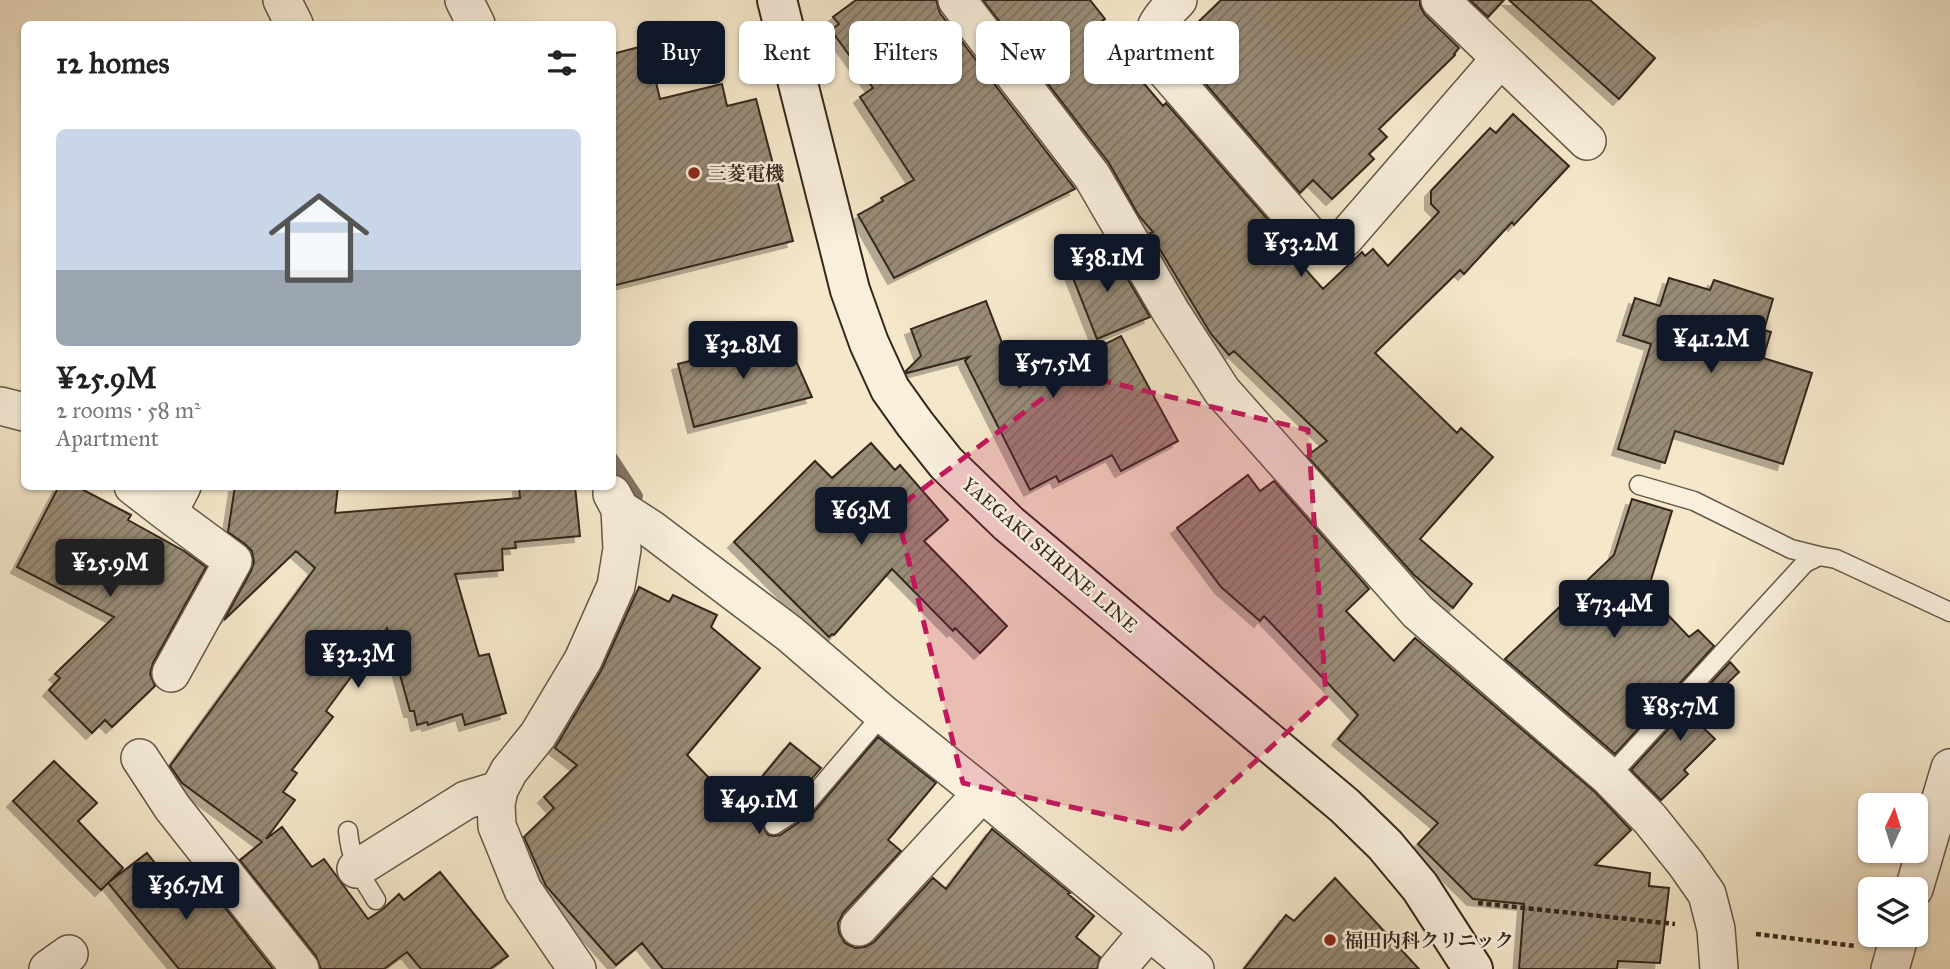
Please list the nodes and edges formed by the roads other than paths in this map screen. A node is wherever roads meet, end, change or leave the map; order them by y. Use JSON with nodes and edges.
{"nodes":[{"id":1,"x":282,"y":0,"type":"edge"},
{"id":2,"x":464,"y":0,"type":"edge"},
{"id":3,"x":777,"y":0,"type":"edge"},
{"id":4,"x":957,"y":0,"type":"edge"},
{"id":5,"x":1178,"y":0,"type":"edge"},
{"id":6,"x":1440,"y":0,"type":"edge"},
{"id":7,"x":292,"y":21,"type":"edge"},
{"id":8,"x":474,"y":21,"type":"edge"},
{"id":9,"x":1500,"y":58,"type":"junction"},
{"id":10,"x":1587,"y":141,"type":"dead end"},
{"id":11,"x":0,"y":406,"type":"edge"},
{"id":12,"x":21,"y":411,"type":"edge"},
{"id":13,"x":1639,"y":485,"type":"dead end"},
{"id":14,"x":145,"y":490,"type":"edge"},
{"id":15,"x":615,"y":498,"type":"edge"},
{"id":16,"x":175,"y":500,"type":"edge"},
{"id":17,"x":1819,"y":556,"type":"junction"},
{"id":18,"x":1950,"y":612,"type":"edge"},
{"id":19,"x":171,"y":673,"type":"dead end"},
{"id":20,"x":883,"y":714,"type":"junction"},
{"id":21,"x":140,"y":758,"type":"dead end"},
{"id":22,"x":1950,"y":768,"type":"edge"},
{"id":23,"x":1609,"y":777,"type":"junction"},
{"id":24,"x":499,"y":790,"type":"junction"},
{"id":25,"x":982,"y":793,"type":"junction"},
{"id":26,"x":774,"y":825,"type":"dead end"},
{"id":27,"x":348,"y":831,"type":"dead end"},
{"id":28,"x":356,"y":869,"type":"junction"},
{"id":29,"x":1918,"y":877,"type":"edge"},
{"id":30,"x":376,"y":900,"type":"dead end"},
{"id":31,"x":859,"y":926,"type":"dead end"},
{"id":32,"x":1149,"y":931,"type":"junction"},
{"id":33,"x":1896,"y":947,"type":"edge"},
{"id":34,"x":300,"y":969,"type":"edge"},
{"id":35,"x":577,"y":969,"type":"edge"},
{"id":36,"x":1117,"y":969,"type":"edge"},
{"id":37,"x":1195,"y":969,"type":"edge"},
{"id":38,"x":1473,"y":969,"type":"edge"},
{"id":39,"x":1719,"y":969,"type":"edge"},
{"id":40,"x":1890,"y":969,"type":"edge"}],
"edges":[{"from":1,"to":7,"type":"street"},
{"from":2,"to":8,"type":"street"},
{"from":3,"to":38,"type":"main road","name":"YAEGAKI SHRINE LINE"},
{"from":4,"to":23,"type":"street"},
{"from":5,"to":9,"type":"street"},
{"from":6,"to":9,"type":"street"},
{"from":9,"to":10,"type":"street"},
{"from":11,"to":12,"type":"street"},
{"from":13,"to":17,"type":"lane"},
{"from":14,"to":16,"type":"street"},
{"from":15,"to":20,"type":"street"},
{"from":15,"to":24,"type":"street"},
{"from":16,"to":19,"type":"street"},
{"from":17,"to":18,"type":"lane"},
{"from":17,"to":23,"type":"lane"},
{"from":20,"to":25,"type":"street"},
{"from":20,"to":26,"type":"lane"},
{"from":21,"to":34,"type":"street"},
{"from":22,"to":29,"type":"street"},
{"from":23,"to":39,"type":"street"},
{"from":24,"to":28,"type":"street"},
{"from":24,"to":35,"type":"street"},
{"from":25,"to":31,"type":"street"},
{"from":25,"to":32,"type":"street"},
{"from":27,"to":28,"type":"lane"},
{"from":28,"to":30,"type":"lane"},
{"from":32,"to":36,"type":"street"},
{"from":32,"to":37,"type":"street"},
{"from":33,"to":40,"type":"street"}]}
